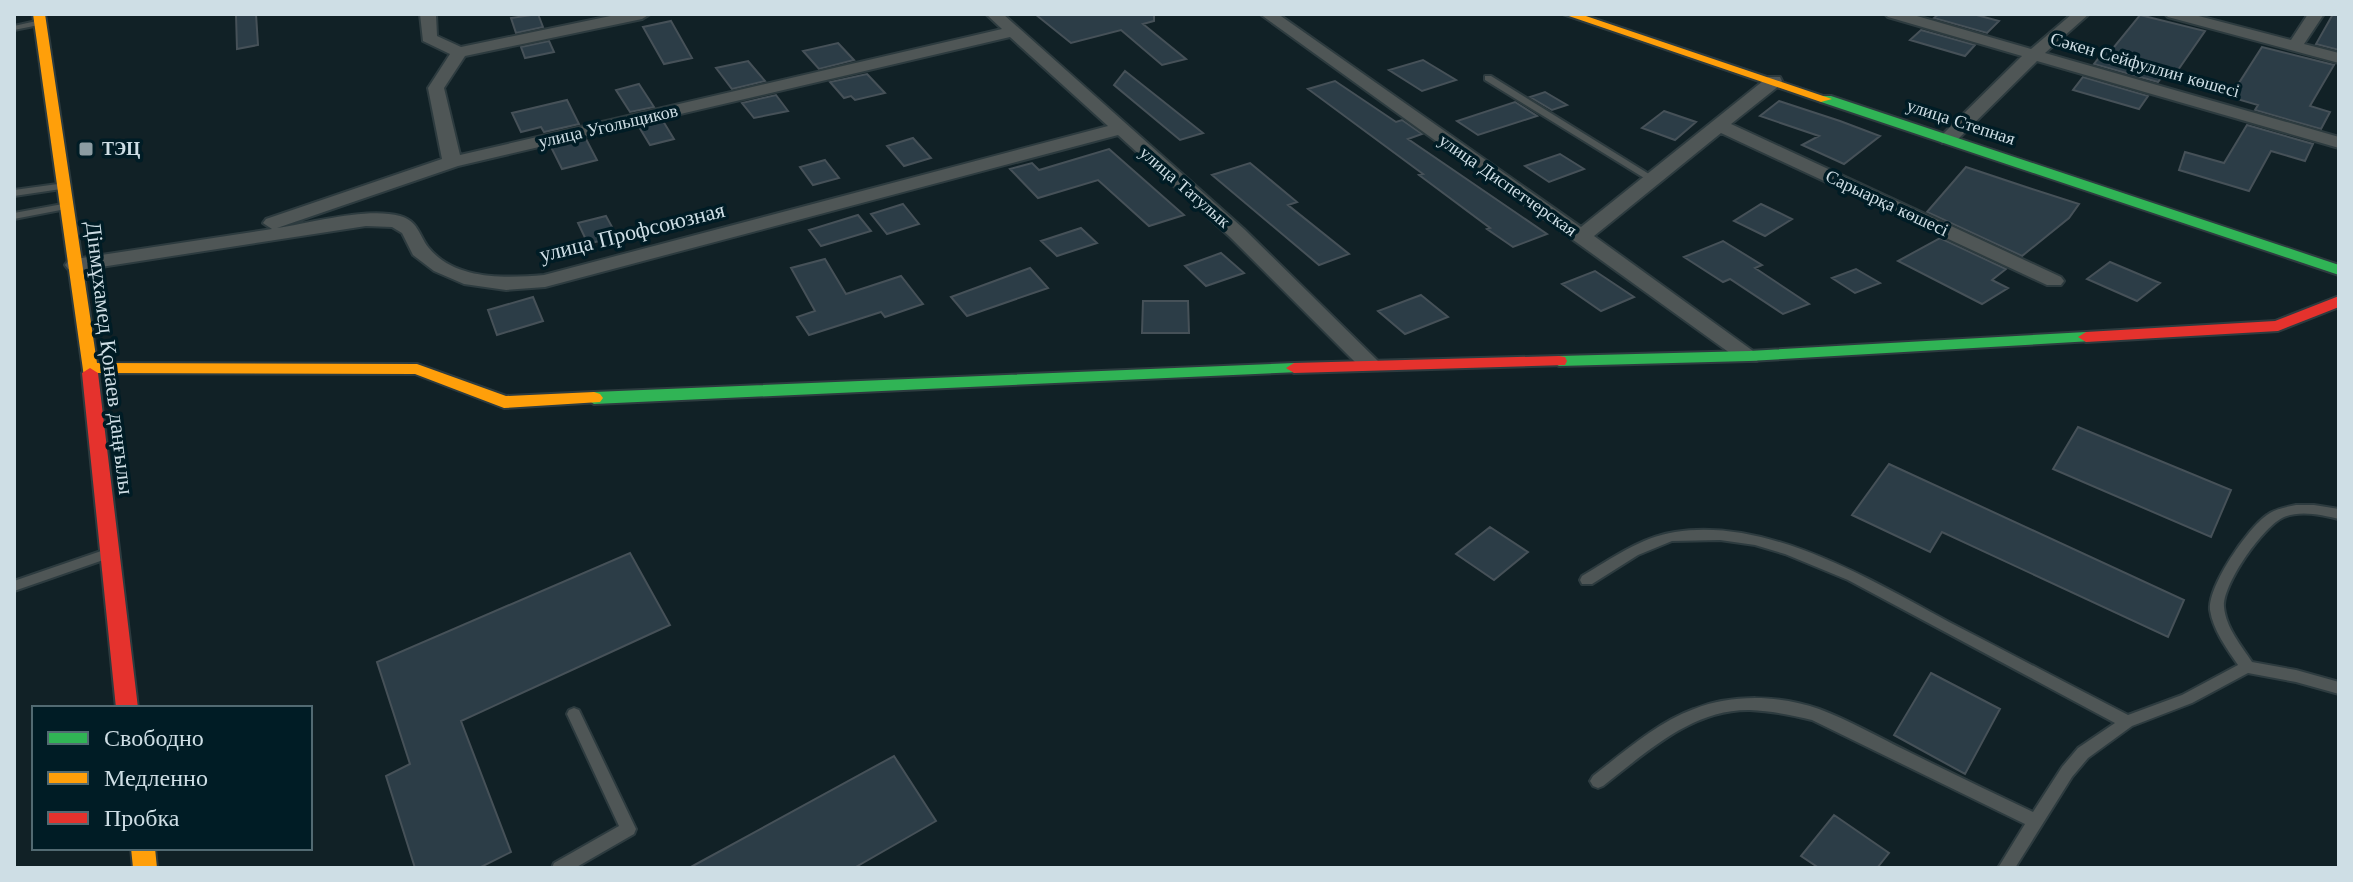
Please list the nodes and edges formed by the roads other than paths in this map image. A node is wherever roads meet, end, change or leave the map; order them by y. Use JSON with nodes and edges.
{"nodes":[{"id":1,"x":428,"y":14,"type":"edge"},
{"id":2,"x":642,"y":14,"type":"edge"},
{"id":3,"x":994,"y":14,"type":"edge"},
{"id":4,"x":1268,"y":14,"type":"edge"},
{"id":5,"x":1569,"y":14,"type":"edge"},
{"id":6,"x":1893,"y":14,"type":"edge"},
{"id":7,"x":2081,"y":14,"type":"edge"},
{"id":8,"x":2173,"y":14,"type":"edge"},
{"id":9,"x":2316,"y":14,"type":"edge"},
{"id":10,"x":40,"y":18,"type":"edge"},
{"id":11,"x":14,"y":28,"type":"edge"},
{"id":12,"x":1014,"y":31,"type":"junction"},
{"id":13,"x":2295,"y":46,"type":"junction"},
{"id":14,"x":459,"y":52,"type":"junction"},
{"id":15,"x":2034,"y":54,"type":"junction"},
{"id":16,"x":2339,"y":58,"type":"edge"},
{"id":17,"x":1488,"y":78,"type":"dead end"},
{"id":18,"x":1774,"y":81,"type":"junction"},
{"id":19,"x":1719,"y":125,"type":"junction"},
{"id":20,"x":1119,"y":129,"type":"junction"},
{"id":21,"x":1948,"y":139,"type":"junction"},
{"id":22,"x":2339,"y":143,"type":"edge"},
{"id":23,"x":452,"y":162,"type":"junction"},
{"id":24,"x":1652,"y":179,"type":"junction"},
{"id":25,"x":65,"y":186,"type":"junction"},
{"id":26,"x":14,"y":193,"type":"edge"},
{"id":27,"x":68,"y":206,"type":"junction"},
{"id":28,"x":14,"y":216,"type":"edge"},
{"id":29,"x":1581,"y":237,"type":"junction"},
{"id":30,"x":209,"y":244,"type":"junction"},
{"id":31,"x":75,"y":265,"type":"junction"},
{"id":32,"x":2339,"y":270,"type":"edge"},
{"id":33,"x":2054,"y":281,"type":"dead end"},
{"id":34,"x":2339,"y":301,"type":"edge"},
{"id":35,"x":1749,"y":356,"type":"junction"},
{"id":36,"x":1371,"y":365,"type":"junction"},
{"id":37,"x":89,"y":368,"type":"junction"},
{"id":38,"x":2339,"y":514,"type":"edge"},
{"id":39,"x":110,"y":553,"type":"junction"},
{"id":40,"x":1587,"y":580,"type":"dead end"},
{"id":41,"x":14,"y":586,"type":"edge"},
{"id":42,"x":2247,"y":667,"type":"junction"},
{"id":43,"x":2339,"y":688,"type":"edge"},
{"id":44,"x":127,"y":706,"type":"edge"},
{"id":45,"x":574,"y":714,"type":"dead end"},
{"id":46,"x":2127,"y":722,"type":"junction"},
{"id":47,"x":1598,"y":781,"type":"dead end"},
{"id":48,"x":2037,"y":822,"type":"junction"},
{"id":49,"x":560,"y":868,"type":"edge"},
{"id":50,"x":2006,"y":868,"type":"edge"}],
"edges":[{"from":1,"to":14,"type":"street"},
{"from":2,"to":14,"type":"street"},
{"from":3,"to":12,"type":"street","name":"улица Татулык"},
{"from":4,"to":29,"type":"street","name":"улица Диспетчерская"},
{"from":5,"to":18,"type":"street","name":"улица Степная"},
{"from":6,"to":15,"type":"street","name":"Сәкен Сейфуллин көшесі"},
{"from":7,"to":15,"type":"street"},
{"from":8,"to":13,"type":"street"},
{"from":9,"to":13,"type":"street"},
{"from":10,"to":11,"type":"lane"},
{"from":10,"to":25,"type":"street","name":"Дінмұхамед Қонаев даңғылы"},
{"from":12,"to":20,"type":"street","name":"улица Татулык"},
{"from":12,"to":23,"type":"street","name":"улица Угольщиков"},
{"from":13,"to":16,"type":"street"},
{"from":14,"to":23,"type":"street"},
{"from":15,"to":21,"type":"street"},
{"from":15,"to":22,"type":"street","name":"Сәкен Сейфуллин көшесі"},
{"from":17,"to":24,"type":"lane"},
{"from":18,"to":19,"type":"street"},
{"from":18,"to":21,"type":"street","name":"улица Степная"},
{"from":19,"to":24,"type":"street"},
{"from":19,"to":33,"type":"street","name":"Сарыарқа көшесі"},
{"from":20,"to":30,"type":"street","name":"улица Профсоюзная"},
{"from":20,"to":36,"type":"street","name":"улица Татулык"},
{"from":21,"to":32,"type":"street","name":"улица Степная"},
{"from":23,"to":30,"type":"street","name":"улица Угольщиков"},
{"from":24,"to":29,"type":"street"},
{"from":25,"to":26,"type":"lane"},
{"from":25,"to":27,"type":"street","name":"Дінмұхамед Қонаев даңғылы"},
{"from":27,"to":28,"type":"lane"},
{"from":27,"to":31,"type":"street","name":"Дінмұхамед Қонаев даңғылы"},
{"from":29,"to":35,"type":"street","name":"улица Диспетчерская"},
{"from":30,"to":31,"type":"street","name":"улица Профсоюзная"},
{"from":31,"to":37,"type":"street","name":"Дінмұхамед Қонаев даңғылы"},
{"from":34,"to":35,"type":"street"},
{"from":35,"to":36,"type":"street"},
{"from":36,"to":37,"type":"street"},
{"from":37,"to":39,"type":"street","name":"Дінмұхамед Қонаев даңғылы"},
{"from":38,"to":42,"type":"lane"},
{"from":39,"to":41,"type":"lane"},
{"from":39,"to":44,"type":"street","name":"Дінмұхамед Қонаев даңғылы"},
{"from":40,"to":46,"type":"lane"},
{"from":42,"to":43,"type":"lane"},
{"from":42,"to":46,"type":"lane"},
{"from":45,"to":49,"type":"lane"},
{"from":46,"to":48,"type":"lane"},
{"from":47,"to":48,"type":"lane"},
{"from":48,"to":50,"type":"lane"}]}
